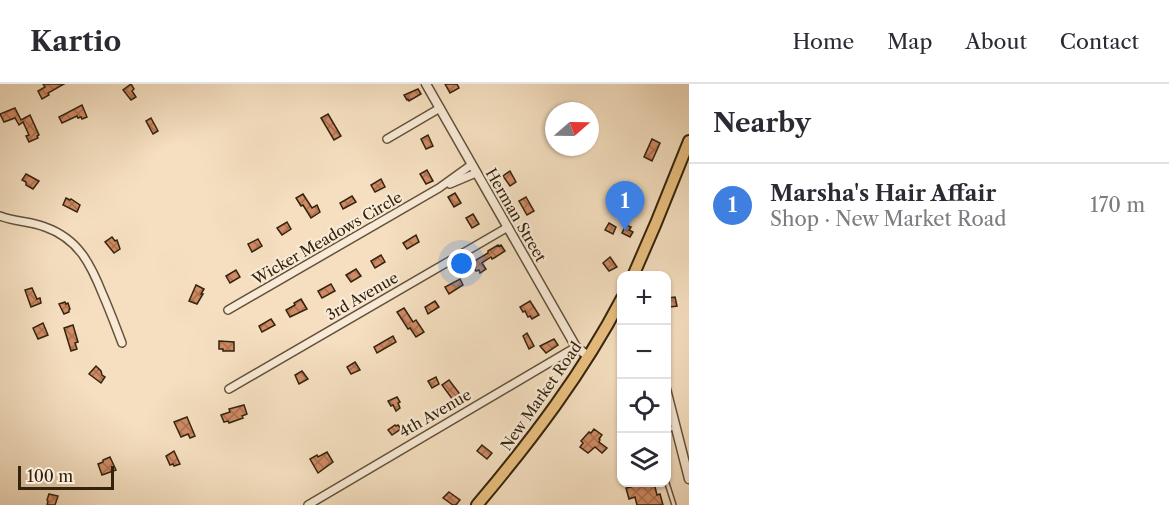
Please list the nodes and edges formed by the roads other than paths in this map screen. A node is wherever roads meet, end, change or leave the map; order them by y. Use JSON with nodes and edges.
{"nodes":[{"id":1,"x":426,"y":84,"type":"edge"},
{"id":2,"x":440,"y":108,"type":"junction"},
{"id":3,"x":387,"y":139,"type":"dead end"},
{"id":4,"x":689,"y":141,"type":"edge"},
{"id":5,"x":474,"y":169,"type":"junction"},
{"id":6,"x":0,"y":216,"type":"edge"},
{"id":7,"x":10,"y":220,"type":"junction"},
{"id":8,"x":0,"y":221,"type":"edge"},
{"id":9,"x":508,"y":227,"type":"junction"},
{"id":10,"x":635,"y":271,"type":"edge"},
{"id":11,"x":228,"y":310,"type":"dead end"},
{"id":12,"x":617,"y":316,"type":"edge"},
{"id":13,"x":122,"y":343,"type":"dead end"},
{"id":14,"x":576,"y":347,"type":"junction"},
{"id":15,"x":588,"y":356,"type":"junction"},
{"id":16,"x":229,"y":389,"type":"dead end"},
{"id":17,"x":671,"y":408,"type":"edge"},
{"id":18,"x":676,"y":428,"type":"junction"},
{"id":19,"x":671,"y":429,"type":"edge"},
{"id":20,"x":689,"y":479,"type":"edge"},
{"id":21,"x":668,"y":487,"type":"edge"},
{"id":22,"x":308,"y":505,"type":"edge"},
{"id":23,"x":477,"y":505,"type":"edge"},
{"id":24,"x":674,"y":505,"type":"edge"}],
"edges":[{"from":1,"to":2,"type":"street","name":"Herman Street"},
{"from":2,"to":3,"type":"street"},
{"from":2,"to":5,"type":"street","name":"Herman Street"},
{"from":4,"to":10,"type":"main road"},
{"from":5,"to":9,"type":"street","name":"Herman Street"},
{"from":5,"to":11,"type":"street","name":"Wicker Meadows Circle"},
{"from":6,"to":7,"type":"street"},
{"from":7,"to":8,"type":"street"},
{"from":7,"to":13,"type":"street"},
{"from":9,"to":14,"type":"street","name":"Herman Street"},
{"from":9,"to":16,"type":"street","name":"3rd Avenue"},
{"from":12,"to":15,"type":"main road","name":"New Market Road"},
{"from":14,"to":15,"type":"street","name":"Herman Street"},
{"from":14,"to":22,"type":"street","name":"4th Avenue"},
{"from":15,"to":23,"type":"main road","name":"New Market Road"},
{"from":17,"to":18,"type":"street"},
{"from":18,"to":19,"type":"lane"},
{"from":18,"to":20,"type":"street"},
{"from":21,"to":24,"type":"lane"}]}
